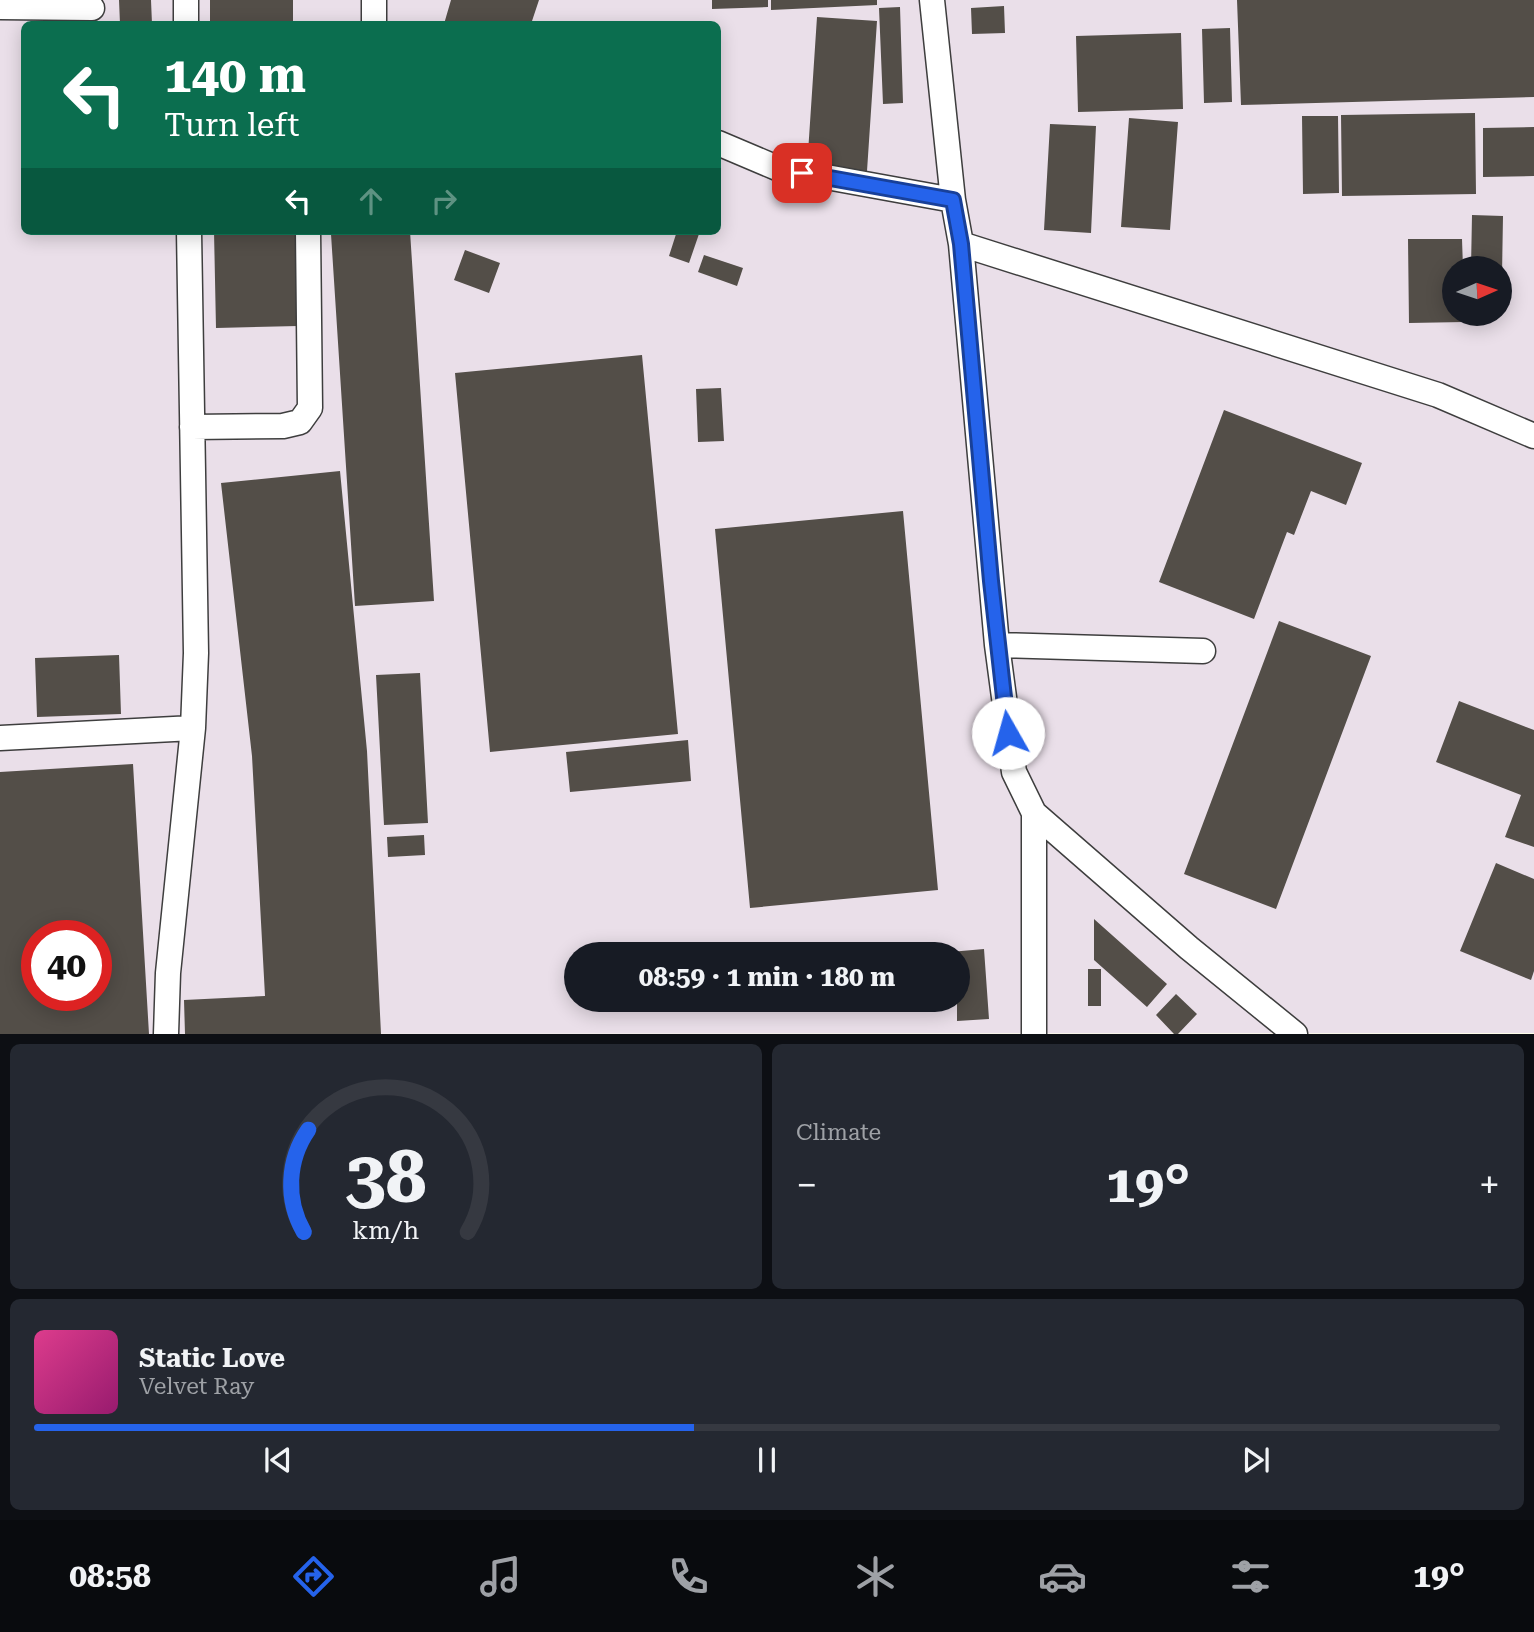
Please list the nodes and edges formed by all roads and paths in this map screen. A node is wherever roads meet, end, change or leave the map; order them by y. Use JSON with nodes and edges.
{"nodes":[{"id":1,"x":186,"y":0,"type":"edge"},
{"id":2,"x":932,"y":0,"type":"edge"},
{"id":3,"x":0,"y":7,"type":"edge"},
{"id":4,"x":92,"y":8,"type":"dead end"},
{"id":5,"x":186,"y":21,"type":"edge"},
{"id":6,"x":721,"y":143,"type":"edge"},
{"id":7,"x":953,"y":200,"type":"junction"},
{"id":8,"x":189,"y":235,"type":"edge"},
{"id":9,"x":308,"y":235,"type":"edge"},
{"id":10,"x":961,"y":244,"type":"junction"},
{"id":11,"x":192,"y":427,"type":"junction"},
{"id":12,"x":1534,"y":436,"type":"edge"},
{"id":13,"x":997,"y":645,"type":"junction"},
{"id":14,"x":1203,"y":651,"type":"dead end"},
{"id":15,"x":193,"y":728,"type":"junction"},
{"id":16,"x":0,"y":738,"type":"edge"},
{"id":17,"x":1034,"y":814,"type":"junction"},
{"id":18,"x":166,"y":1034,"type":"edge"},
{"id":19,"x":1034,"y":1034,"type":"edge"},
{"id":20,"x":1295,"y":1034,"type":"edge"}],
"edges":[{"from":1,"to":5,"type":"street"},
{"from":2,"to":7,"type":"street"},
{"from":3,"to":4,"type":"street"},
{"from":6,"to":7,"type":"street"},
{"from":7,"to":10,"type":"street"},
{"from":8,"to":11,"type":"street"},
{"from":9,"to":11,"type":"street"},
{"from":10,"to":12,"type":"street"},
{"from":10,"to":13,"type":"street"},
{"from":11,"to":15,"type":"street"},
{"from":13,"to":14,"type":"street"},
{"from":13,"to":17,"type":"street"},
{"from":15,"to":16,"type":"street"},
{"from":15,"to":18,"type":"street"},
{"from":17,"to":19,"type":"street"},
{"from":17,"to":20,"type":"street"}]}
